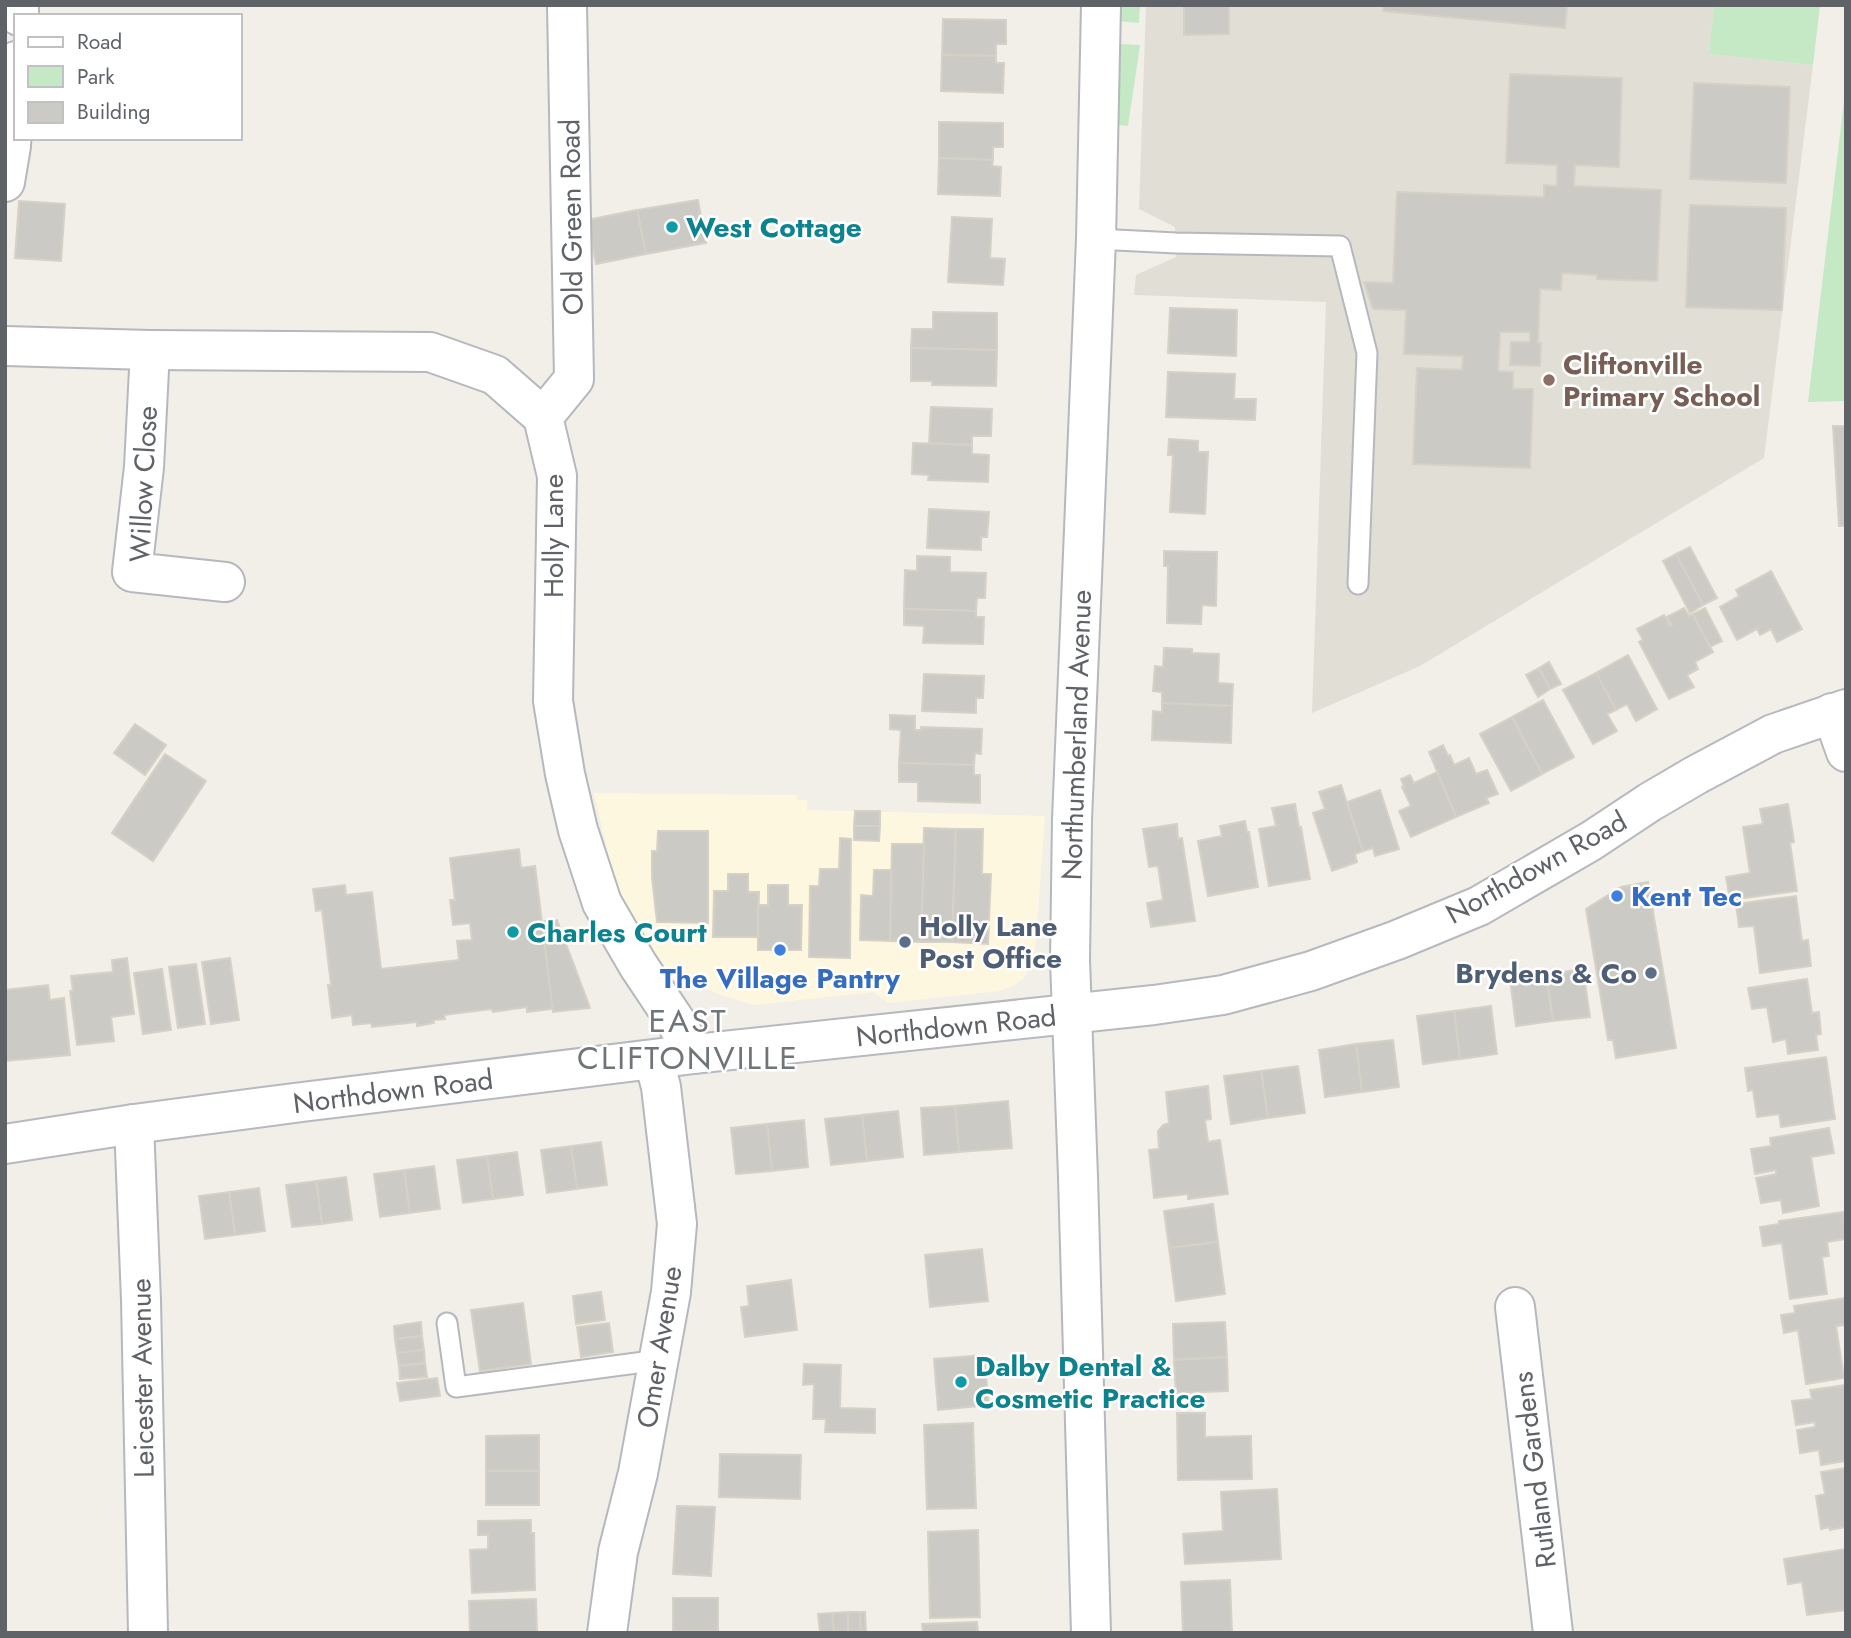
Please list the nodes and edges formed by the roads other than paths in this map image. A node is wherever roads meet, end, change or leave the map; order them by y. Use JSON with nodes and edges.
{"nodes":[{"id":1,"x":567,"y":5,"type":"edge"},
{"id":2,"x":1101,"y":5,"type":"edge"},
{"id":3,"x":14,"y":89,"type":"edge"},
{"id":4,"x":5,"y":182,"type":"edge"},
{"id":5,"x":1096,"y":239,"type":"junction"},
{"id":6,"x":5,"y":346,"type":"edge"},
{"id":7,"x":150,"y":350,"type":"junction"},
{"id":8,"x":543,"y":418,"type":"junction"},
{"id":9,"x":225,"y":582,"type":"dead end"},
{"id":10,"x":1358,"y":584,"type":"dead end"},
{"id":11,"x":1839,"y":711,"type":"edge"},
{"id":12,"x":1846,"y":752,"type":"edge"},
{"id":13,"x":1073,"y":1014,"type":"junction"},
{"id":14,"x":694,"y":1054,"type":"junction"},
{"id":15,"x":654,"y":1060,"type":"junction"},
{"id":16,"x":134,"y":1124,"type":"junction"},
{"id":17,"x":5,"y":1144,"type":"edge"},
{"id":18,"x":1515,"y":1307,"type":"dead end"},
{"id":19,"x":447,"y":1323,"type":"dead end"},
{"id":20,"x":659,"y":1360,"type":"junction"},
{"id":21,"x":148,"y":1633,"type":"edge"},
{"id":22,"x":607,"y":1633,"type":"edge"},
{"id":23,"x":1091,"y":1633,"type":"edge"},
{"id":24,"x":1553,"y":1633,"type":"edge"}],
"edges":[{"from":1,"to":8,"type":"street","name":"Old Green Road"},
{"from":2,"to":5,"type":"street","name":"Northumberland Avenue"},
{"from":3,"to":4,"type":"street"},
{"from":5,"to":10,"type":"lane"},
{"from":5,"to":13,"type":"street","name":"Northumberland Avenue"},
{"from":6,"to":7,"type":"street"},
{"from":7,"to":8,"type":"street"},
{"from":7,"to":9,"type":"street","name":"Willow Close"},
{"from":8,"to":14,"type":"street","name":"Holly Lane"},
{"from":11,"to":12,"type":"street"},
{"from":11,"to":13,"type":"street","name":"Northdown Road"},
{"from":13,"to":14,"type":"street","name":"Northdown Road"},
{"from":13,"to":23,"type":"street","name":"Northumberland Avenue"},
{"from":14,"to":15,"type":"street","name":"Northdown Road"},
{"from":15,"to":16,"type":"street","name":"Northdown Road"},
{"from":15,"to":20,"type":"street","name":"Omer Avenue"},
{"from":16,"to":17,"type":"street","name":"Northdown Road"},
{"from":16,"to":21,"type":"street","name":"Leicester Avenue"},
{"from":18,"to":24,"type":"street","name":"Rutland Gardens"},
{"from":19,"to":20,"type":"lane"},
{"from":20,"to":22,"type":"street","name":"Omer Avenue"}]}
